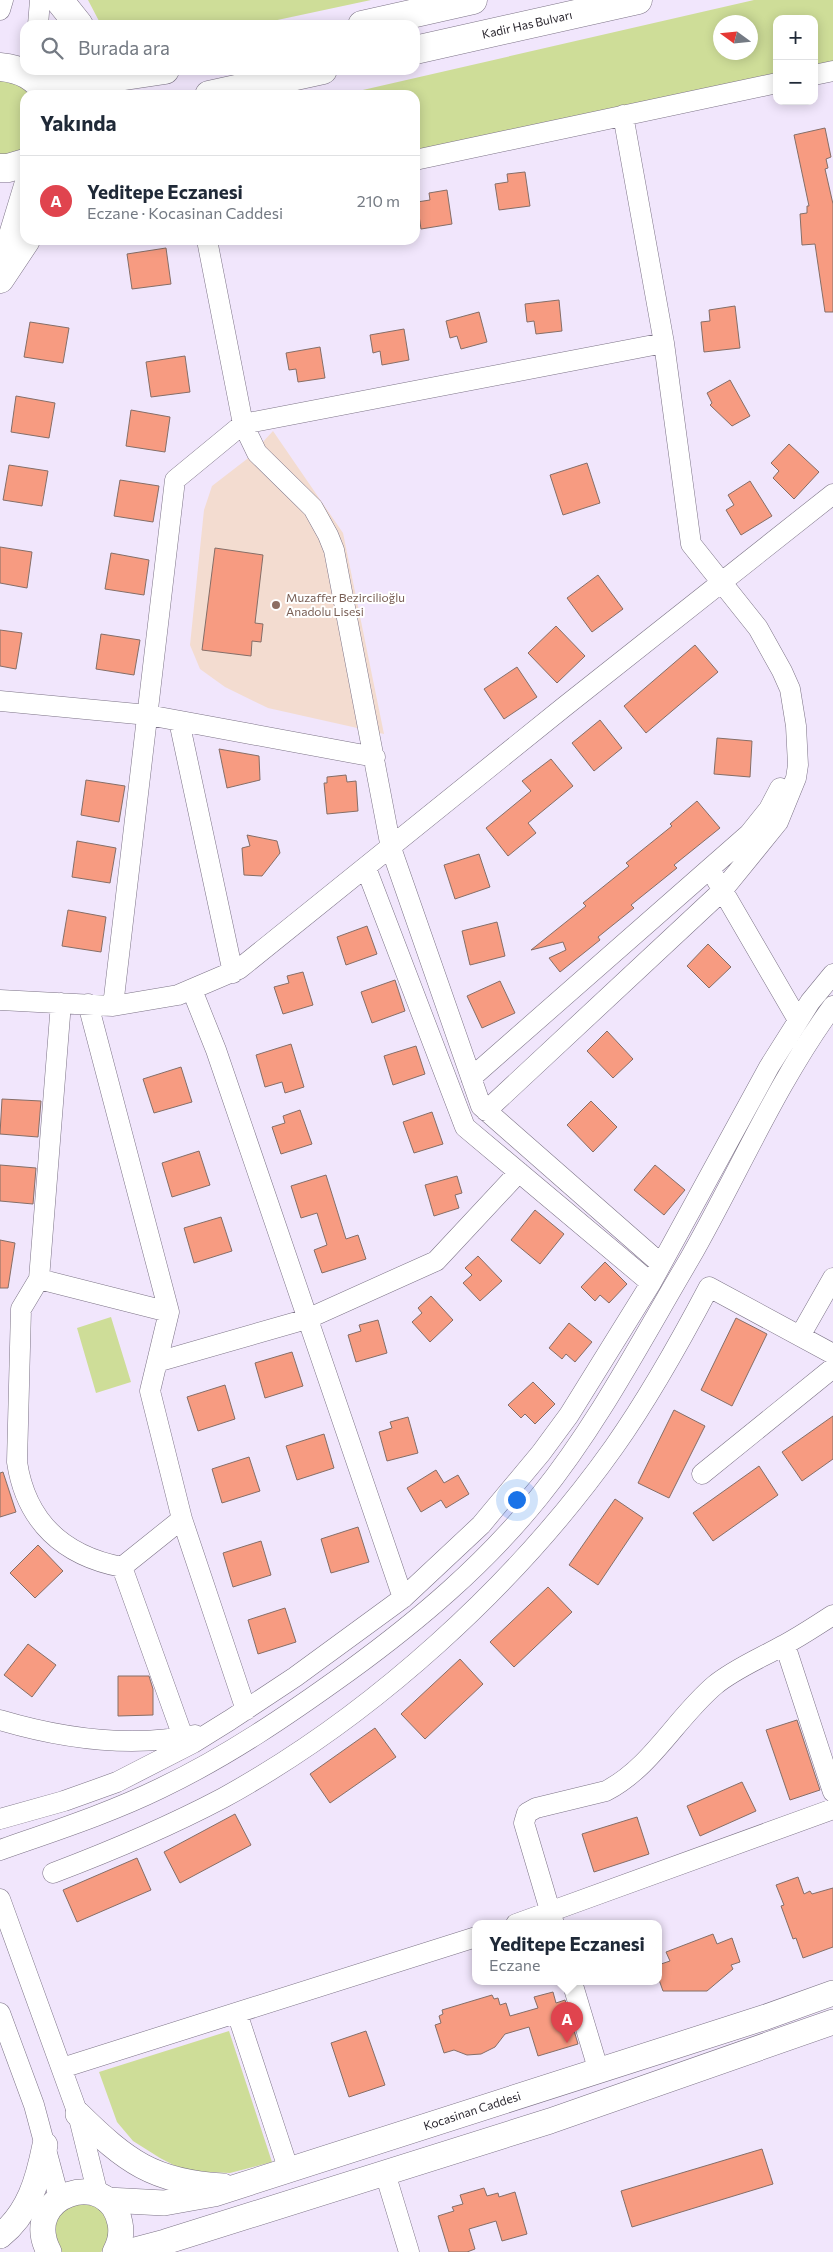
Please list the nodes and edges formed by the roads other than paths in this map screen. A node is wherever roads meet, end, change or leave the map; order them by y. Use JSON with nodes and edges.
{"nodes":[{"id":1,"x":3,"y":0,"type":"edge"},
{"id":2,"x":40,"y":0,"type":"edge"},
{"id":3,"x":58,"y":0,"type":"edge"},
{"id":4,"x":473,"y":0,"type":"edge"},
{"id":5,"x":638,"y":0,"type":"edge"},
{"id":6,"x":0,"y":10,"type":"edge"},
{"id":7,"x":38,"y":20,"type":"edge"},
{"id":8,"x":75,"y":20,"type":"edge"},
{"id":9,"x":384,"y":20,"type":"edge"},
{"id":10,"x":420,"y":49,"type":"edge"},
{"id":11,"x":0,"y":67,"type":"edge"},
{"id":12,"x":20,"y":70,"type":"edge"},
{"id":13,"x":833,"y":71,"type":"edge"},
{"id":14,"x":818,"y":74,"type":"edge"},
{"id":15,"x":130,"y":75,"type":"edge"},
{"id":16,"x":299,"y":75,"type":"edge"},
{"id":17,"x":39,"y":82,"type":"edge"},
{"id":18,"x":773,"y":84,"type":"edge"},
{"id":19,"x":232,"y":90,"type":"edge"},
{"id":20,"x":623,"y":116,"type":"junction"},
{"id":21,"x":420,"y":159,"type":"edge"},
{"id":22,"x":20,"y":164,"type":"edge"},
{"id":23,"x":0,"y":168,"type":"edge"},
{"id":24,"x":20,"y":198,"type":"edge"},
{"id":25,"x":26,"y":245,"type":"edge"},
{"id":26,"x":208,"y":245,"type":"edge"},
{"id":27,"x":0,"y":264,"type":"edge"},
{"id":28,"x":0,"y":279,"type":"edge"},
{"id":29,"x":664,"y":343,"type":"junction"},
{"id":30,"x":243,"y":424,"type":"junction"},
{"id":31,"x":833,"y":494,"type":"edge"},
{"id":32,"x":717,"y":586,"type":"junction"},
{"id":33,"x":0,"y":701,"type":"edge"},
{"id":34,"x":148,"y":715,"type":"junction"},
{"id":35,"x":179,"y":721,"type":"junction"},
{"id":36,"x":375,"y":758,"type":"junction"},
{"id":37,"x":391,"y":848,"type":"junction"},
{"id":38,"x":366,"y":868,"type":"junction"},
{"id":39,"x":710,"y":869,"type":"junction"},
{"id":40,"x":722,"y":891,"type":"junction"},
{"id":41,"x":233,"y":973,"type":"junction"},
{"id":42,"x":833,"y":974,"type":"edge"},
{"id":43,"x":192,"y":990,"type":"junction"},
{"id":44,"x":0,"y":1000,"type":"edge"},
{"id":45,"x":62,"y":1003,"type":"junction"},
{"id":46,"x":88,"y":1004,"type":"junction"},
{"id":47,"x":113,"y":1006,"type":"junction"},
{"id":48,"x":833,"y":1006,"type":"edge"},
{"id":49,"x":798,"y":1020,"type":"junction"},
{"id":50,"x":471,"y":1078,"type":"junction"},
{"id":51,"x":486,"y":1111,"type":"junction"},
{"id":52,"x":519,"y":1172,"type":"junction"},
{"id":53,"x":661,"y":1264,"type":"junction"},
{"id":54,"x":683,"y":1269,"type":"junction"},
{"id":55,"x":833,"y":1278,"type":"edge"},
{"id":56,"x":38,"y":1279,"type":"junction"},
{"id":57,"x":651,"y":1283,"type":"junction"},
{"id":58,"x":709,"y":1287,"type":"junction"},
{"id":59,"x":169,"y":1312,"type":"junction"},
{"id":60,"x":307,"y":1319,"type":"junction"},
{"id":61,"x":800,"y":1336,"type":"junction"},
{"id":62,"x":833,"y":1354,"type":"edge"},
{"id":63,"x":157,"y":1362,"type":"junction"},
{"id":64,"x":833,"y":1368,"type":"edge"},
{"id":65,"x":9,"y":1442,"type":"edge"},
{"id":66,"x":702,"y":1474,"type":"dead end"},
{"id":67,"x":182,"y":1519,"type":"junction"},
{"id":68,"x":122,"y":1567,"type":"junction"},
{"id":69,"x":403,"y":1598,"type":"junction"},
{"id":70,"x":833,"y":1614,"type":"edge"},
{"id":71,"x":785,"y":1645,"type":"junction"},
{"id":72,"x":246,"y":1710,"type":"junction"},
{"id":73,"x":0,"y":1720,"type":"edge"},
{"id":74,"x":211,"y":1732,"type":"junction"},
{"id":75,"x":184,"y":1737,"type":"junction"},
{"id":76,"x":833,"y":1792,"type":"edge"},
{"id":77,"x":833,"y":1808,"type":"edge"},
{"id":78,"x":0,"y":1819,"type":"edge"},
{"id":79,"x":0,"y":1850,"type":"edge"},
{"id":80,"x":53,"y":1873,"type":"dead end"},
{"id":81,"x":0,"y":1899,"type":"edge"},
{"id":82,"x":553,"y":1919,"type":"edge"},
{"id":83,"x":472,"y":1938,"type":"edge"},
{"id":84,"x":573,"y":1985,"type":"edge"},
{"id":85,"x":833,"y":1993,"type":"edge"},
{"id":86,"x":0,"y":2013,"type":"edge"},
{"id":87,"x":237,"y":2013,"type":"junction"},
{"id":88,"x":833,"y":2022,"type":"edge"},
{"id":89,"x":62,"y":2068,"type":"junction"},
{"id":90,"x":599,"y":2072,"type":"junction"},
{"id":91,"x":78,"y":2114,"type":"junction"},
{"id":92,"x":45,"y":2145,"type":"junction"},
{"id":93,"x":289,"y":2171,"type":"junction"},
{"id":94,"x":386,"y":2172,"type":"junction"},
{"id":95,"x":243,"y":2185,"type":"junction"},
{"id":96,"x":103,"y":2197,"type":"junction"},
{"id":97,"x":52,"y":2206,"type":"junction"},
{"id":98,"x":0,"y":2236,"type":"edge"},
{"id":99,"x":0,"y":2245,"type":"edge"},
{"id":100,"x":49,"y":2252,"type":"edge"},
{"id":101,"x":115,"y":2252,"type":"edge"},
{"id":102,"x":127,"y":2252,"type":"edge"},
{"id":103,"x":409,"y":2252,"type":"edge"}],
"edges":[{"from":1,"to":6,"type":"street"},
{"from":2,"to":7,"type":"street"},
{"from":3,"to":8,"type":"highway"},
{"from":4,"to":9,"type":"highway"},
{"from":5,"to":10,"type":"highway","name":"Kadir Has Bulvarı"},
{"from":11,"to":12,"type":"highway"},
{"from":13,"to":14,"type":"street"},
{"from":15,"to":17,"type":"highway"},
{"from":16,"to":19,"type":"highway"},
{"from":18,"to":20,"type":"street"},
{"from":20,"to":21,"type":"street"},
{"from":20,"to":29,"type":"street"},
{"from":22,"to":23,"type":"highway"},
{"from":24,"to":27,"type":"street"},
{"from":25,"to":28,"type":"highway"},
{"from":26,"to":30,"type":"street"},
{"from":29,"to":30,"type":"street"},
{"from":29,"to":32,"type":"street"},
{"from":30,"to":34,"type":"street"},
{"from":30,"to":36,"type":"street"},
{"from":31,"to":32,"type":"street"},
{"from":32,"to":37,"type":"street"},
{"from":32,"to":39,"type":"street"},
{"from":32,"to":40,"type":"street"},
{"from":33,"to":34,"type":"street"},
{"from":34,"to":35,"type":"street"},
{"from":34,"to":47,"type":"street"},
{"from":35,"to":36,"type":"street"},
{"from":35,"to":41,"type":"street"},
{"from":36,"to":37,"type":"street"},
{"from":37,"to":38,"type":"street"},
{"from":37,"to":50,"type":"street"},
{"from":38,"to":41,"type":"street"},
{"from":38,"to":52,"type":"street"},
{"from":39,"to":40,"type":"street"},
{"from":39,"to":50,"type":"street"},
{"from":40,"to":49,"type":"street"},
{"from":40,"to":51,"type":"street"},
{"from":41,"to":43,"type":"street"},
{"from":42,"to":49,"type":"street"},
{"from":43,"to":47,"type":"street"},
{"from":43,"to":60,"type":"street"},
{"from":44,"to":45,"type":"street"},
{"from":45,"to":46,"type":"street"},
{"from":45,"to":56,"type":"street"},
{"from":46,"to":47,"type":"street"},
{"from":46,"to":59,"type":"street"},
{"from":48,"to":54,"type":"street"},
{"from":49,"to":53,"type":"street"},
{"from":50,"to":51,"type":"street"},
{"from":51,"to":53,"type":"street"},
{"from":52,"to":57,"type":"street"},
{"from":52,"to":60,"type":"street"},
{"from":53,"to":57,"type":"street"},
{"from":54,"to":58,"type":"street"},
{"from":54,"to":79,"type":"street"},
{"from":55,"to":61,"type":"street"},
{"from":56,"to":59,"type":"street"},
{"from":56,"to":65,"type":"street"},
{"from":57,"to":69,"type":"street"},
{"from":58,"to":61,"type":"street"},
{"from":58,"to":80,"type":"street"},
{"from":59,"to":63,"type":"street"},
{"from":60,"to":63,"type":"street"},
{"from":60,"to":69,"type":"street"},
{"from":61,"to":62,"type":"street"},
{"from":63,"to":67,"type":"street"},
{"from":64,"to":66,"type":"street"},
{"from":65,"to":68,"type":"street"},
{"from":67,"to":68,"type":"street"},
{"from":67,"to":72,"type":"street"},
{"from":68,"to":75,"type":"street"},
{"from":69,"to":72,"type":"street"},
{"from":70,"to":71,"type":"street"},
{"from":71,"to":76,"type":"street"},
{"from":71,"to":82,"type":"street"},
{"from":72,"to":74,"type":"street"},
{"from":73,"to":75,"type":"street"},
{"from":74,"to":75,"type":"street"},
{"from":74,"to":78,"type":"street"},
{"from":77,"to":82,"type":"street"},
{"from":81,"to":89,"type":"street"},
{"from":83,"to":87,"type":"street"},
{"from":84,"to":90,"type":"street"},
{"from":85,"to":90,"type":"main road","name":"Kocasinan Caddesi"},
{"from":86,"to":92,"type":"street"},
{"from":87,"to":89,"type":"street"},
{"from":87,"to":93,"type":"street"},
{"from":88,"to":94,"type":"main road"},
{"from":89,"to":91,"type":"street"},
{"from":90,"to":93,"type":"main road","name":"Kocasinan Caddesi"},
{"from":91,"to":95,"type":"main road"},
{"from":91,"to":96,"type":"street"},
{"from":92,"to":97,"type":"street"},
{"from":92,"to":98,"type":"main road"},
{"from":93,"to":95,"type":"main road","name":"Kocasinan Caddesi"},
{"from":94,"to":102,"type":"main road"},
{"from":94,"to":103,"type":"street"},
{"from":95,"to":96,"type":"main road","name":"Kocasinan Caddesi"},
{"from":96,"to":97,"type":"main road","name":"Kocasinan Caddesi"},
{"from":96,"to":101,"type":"main road"},
{"from":97,"to":99,"type":"main road"},
{"from":97,"to":100,"type":"main road"}]}
